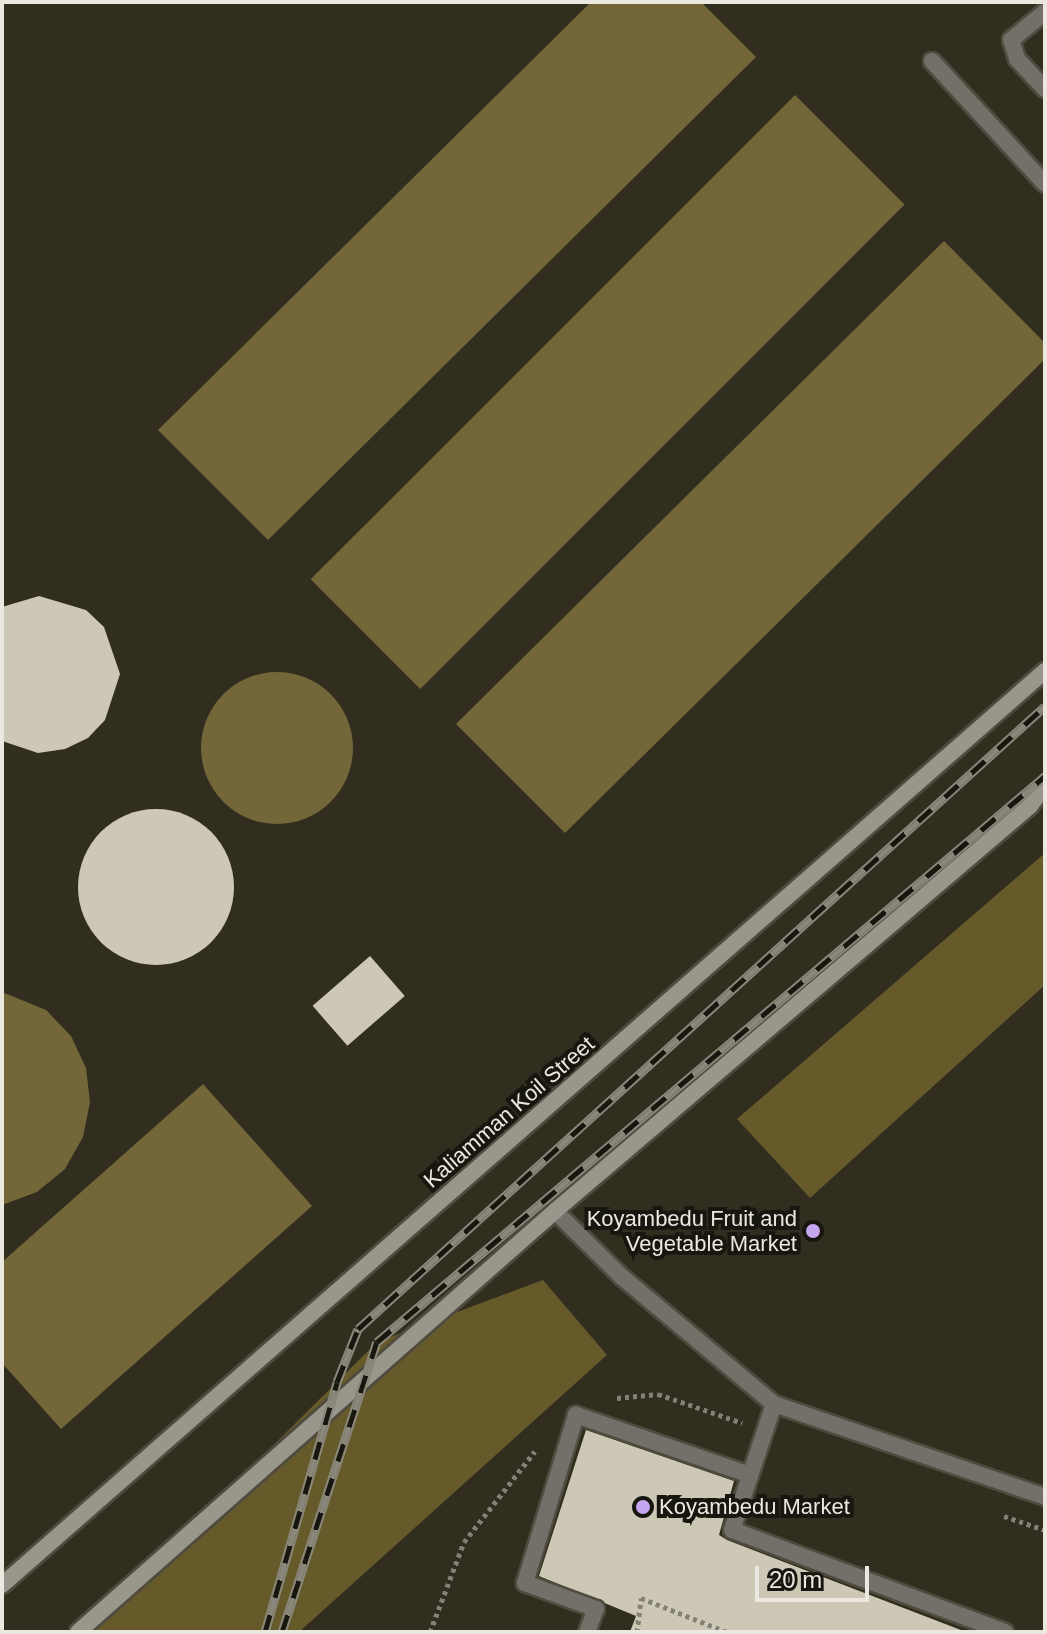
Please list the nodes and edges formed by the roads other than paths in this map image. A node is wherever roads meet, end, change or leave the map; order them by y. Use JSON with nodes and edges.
{"nodes":[{"id":1,"x":1045,"y":12,"type":"edge"},
{"id":2,"x":932,"y":61,"type":"dead end"},
{"id":3,"x":1045,"y":89,"type":"edge"},
{"id":4,"x":1045,"y":184,"type":"edge"},
{"id":5,"x":1045,"y":671,"type":"edge"},
{"id":6,"x":1045,"y":786,"type":"edge"},
{"id":7,"x":555,"y":1211,"type":"junction"},
{"id":8,"x":774,"y":1404,"type":"junction"},
{"id":9,"x":750,"y":1475,"type":"junction"},
{"id":10,"x":1045,"y":1497,"type":"edge"},
{"id":11,"x":2,"y":1585,"type":"edge"},
{"id":12,"x":78,"y":1632,"type":"edge"},
{"id":13,"x":587,"y":1632,"type":"edge"},
{"id":14,"x":1005,"y":1632,"type":"edge"}],
"edges":[{"from":1,"to":3,"type":"lane"},
{"from":2,"to":4,"type":"lane"},
{"from":5,"to":11,"type":"main road","name":"Kaliamman Koil Street"},
{"from":6,"to":7,"type":"main road"},
{"from":7,"to":8,"type":"lane"},
{"from":7,"to":12,"type":"main road"},
{"from":8,"to":9,"type":"lane"},
{"from":8,"to":10,"type":"lane"},
{"from":9,"to":13,"type":"lane"},
{"from":9,"to":14,"type":"lane"}]}
